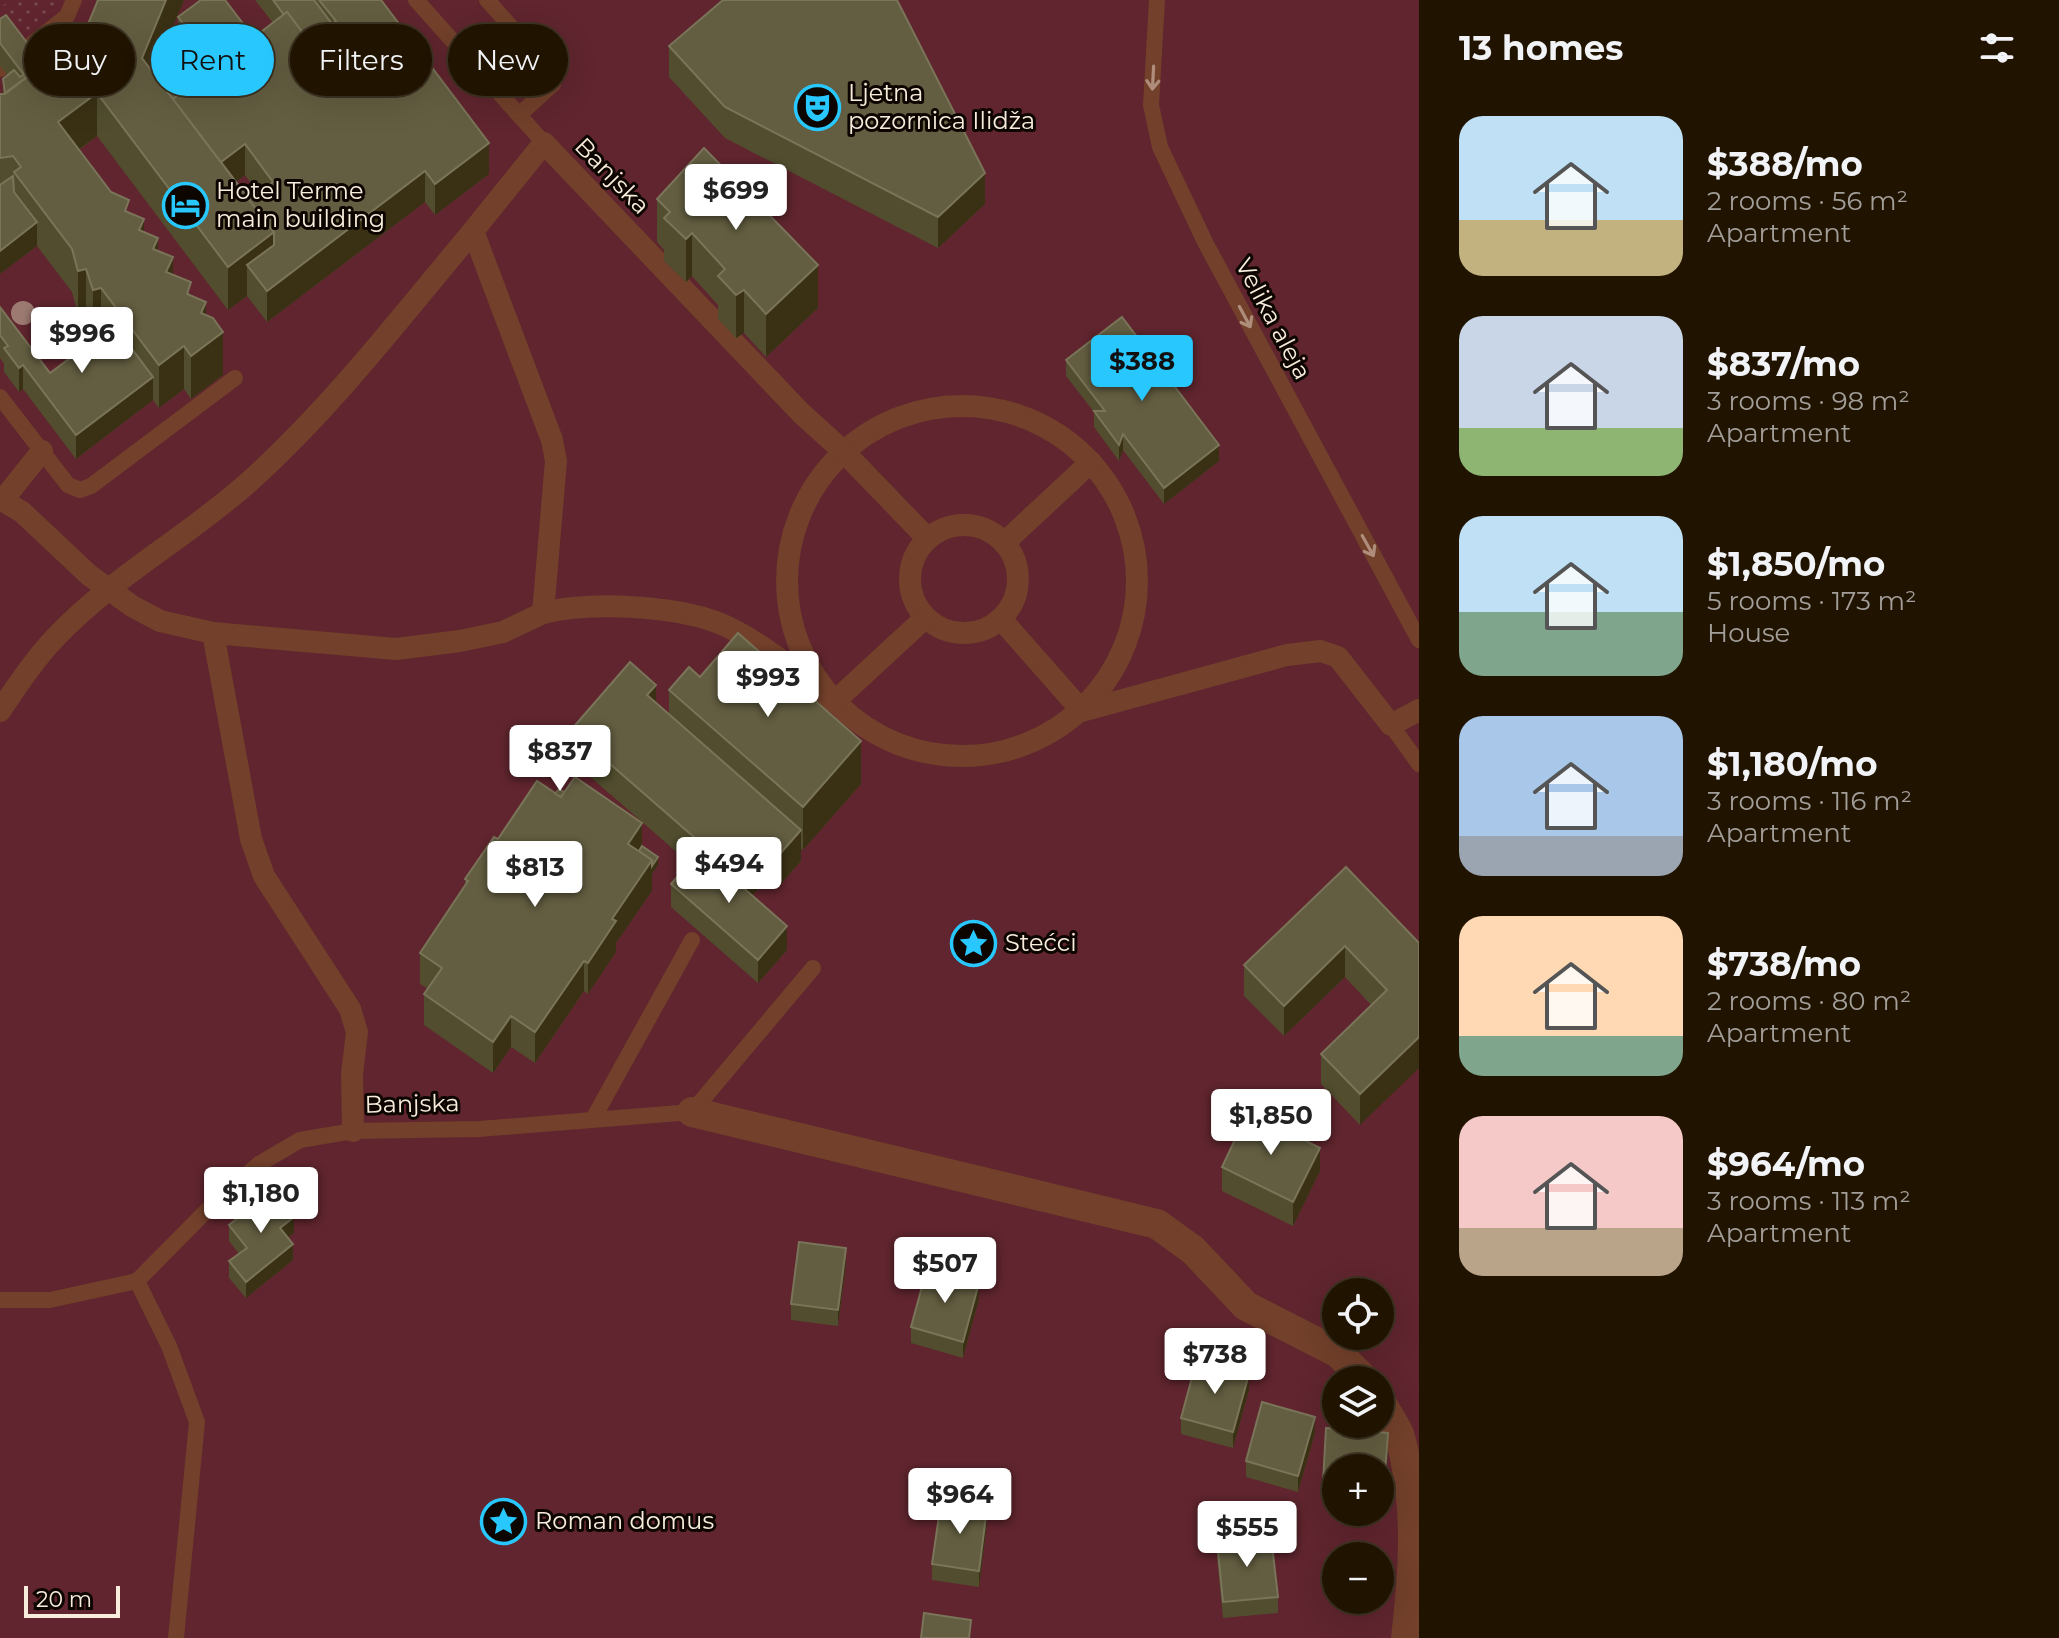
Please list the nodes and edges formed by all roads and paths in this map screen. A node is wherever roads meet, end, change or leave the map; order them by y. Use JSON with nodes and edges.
{"nodes":[{"id":1,"x":74,"y":0,"type":"edge"},
{"id":2,"x":416,"y":0,"type":"edge"},
{"id":3,"x":487,"y":0,"type":"edge"},
{"id":4,"x":1157,"y":0,"type":"edge"},
{"id":5,"x":18,"y":55,"type":"edge"},
{"id":6,"x":520,"y":114,"type":"junction"},
{"id":7,"x":544,"y":143,"type":"junction"},
{"id":8,"x":473,"y":231,"type":"junction"},
{"id":9,"x":235,"y":378,"type":"dead end"},
{"id":10,"x":0,"y":397,"type":"edge"},
{"id":11,"x":42,"y":451,"type":"junction"},
{"id":12,"x":843,"y":451,"type":"junction"},
{"id":13,"x":1091,"y":462,"type":"junction"},
{"id":14,"x":2,"y":499,"type":"edge"},
{"id":15,"x":927,"y":538,"type":"junction"},
{"id":16,"x":1004,"y":543,"type":"junction"},
{"id":17,"x":109,"y":589,"type":"junction"},
{"id":18,"x":543,"y":613,"type":"junction"},
{"id":19,"x":925,"y":618,"type":"junction"},
{"id":20,"x":1001,"y":619,"type":"junction"},
{"id":21,"x":213,"y":633,"type":"junction"},
{"id":22,"x":1419,"y":640,"type":"edge"},
{"id":23,"x":834,"y":702,"type":"junction"},
{"id":24,"x":1419,"y":710,"type":"edge"},
{"id":25,"x":0,"y":711,"type":"edge"},
{"id":26,"x":1082,"y":711,"type":"junction"},
{"id":27,"x":1391,"y":725,"type":"junction"},
{"id":28,"x":1419,"y":764,"type":"edge"},
{"id":29,"x":692,"y":940,"type":"dead end"},
{"id":30,"x":813,"y":968,"type":"dead end"},
{"id":31,"x":692,"y":1112,"type":"junction"},
{"id":32,"x":593,"y":1119,"type":"junction"},
{"id":33,"x":353,"y":1131,"type":"junction"},
{"id":34,"x":137,"y":1281,"type":"junction"},
{"id":35,"x":0,"y":1300,"type":"edge"},
{"id":36,"x":1351,"y":1366,"type":"edge"},
{"id":37,"x":1394,"y":1425,"type":"edge"},
{"id":38,"x":176,"y":1638,"type":"edge"},
{"id":39,"x":1406,"y":1638,"type":"edge"}],
"edges":[{"from":1,"to":5,"type":"lane"},
{"from":2,"to":6,"type":"lane","name":"Banjska"},
{"from":3,"to":6,"type":"lane"},
{"from":4,"to":22,"type":"lane","name":"Velika aleja","one_way":true},
{"from":6,"to":7,"type":"lane","name":"Banjska"},
{"from":7,"to":8,"type":"street"},
{"from":7,"to":12,"type":"street","name":"Banjska"},
{"from":8,"to":17,"type":"street"},
{"from":8,"to":18,"type":"street"},
{"from":9,"to":11,"type":"lane"},
{"from":10,"to":11,"type":"lane"},
{"from":11,"to":14,"type":"street"},
{"from":12,"to":13,"type":"street"},
{"from":12,"to":15,"type":"street","name":"Banjska"},
{"from":12,"to":23,"type":"street"},
{"from":13,"to":16,"type":"street"},
{"from":13,"to":26,"type":"street"},
{"from":14,"to":17,"type":"street"},
{"from":15,"to":16,"type":"street"},
{"from":15,"to":19,"type":"street"},
{"from":16,"to":20,"type":"street"},
{"from":17,"to":21,"type":"street"},
{"from":17,"to":25,"type":"street"},
{"from":18,"to":21,"type":"street"},
{"from":18,"to":23,"type":"street"},
{"from":19,"to":20,"type":"street"},
{"from":19,"to":23,"type":"street"},
{"from":20,"to":26,"type":"street"},
{"from":21,"to":33,"type":"street"},
{"from":23,"to":26,"type":"street"},
{"from":24,"to":27,"type":"street"},
{"from":26,"to":27,"type":"street"},
{"from":27,"to":28,"type":"lane"},
{"from":29,"to":32,"type":"lane"},
{"from":30,"to":31,"type":"lane"},
{"from":31,"to":32,"type":"lane","name":"Banjska"},
{"from":31,"to":36,"type":"street"},
{"from":32,"to":33,"type":"lane","name":"Banjska"},
{"from":33,"to":34,"type":"lane","name":"Banjska"},
{"from":34,"to":35,"type":"lane"},
{"from":34,"to":38,"type":"lane"},
{"from":37,"to":39,"type":"street"}]}
